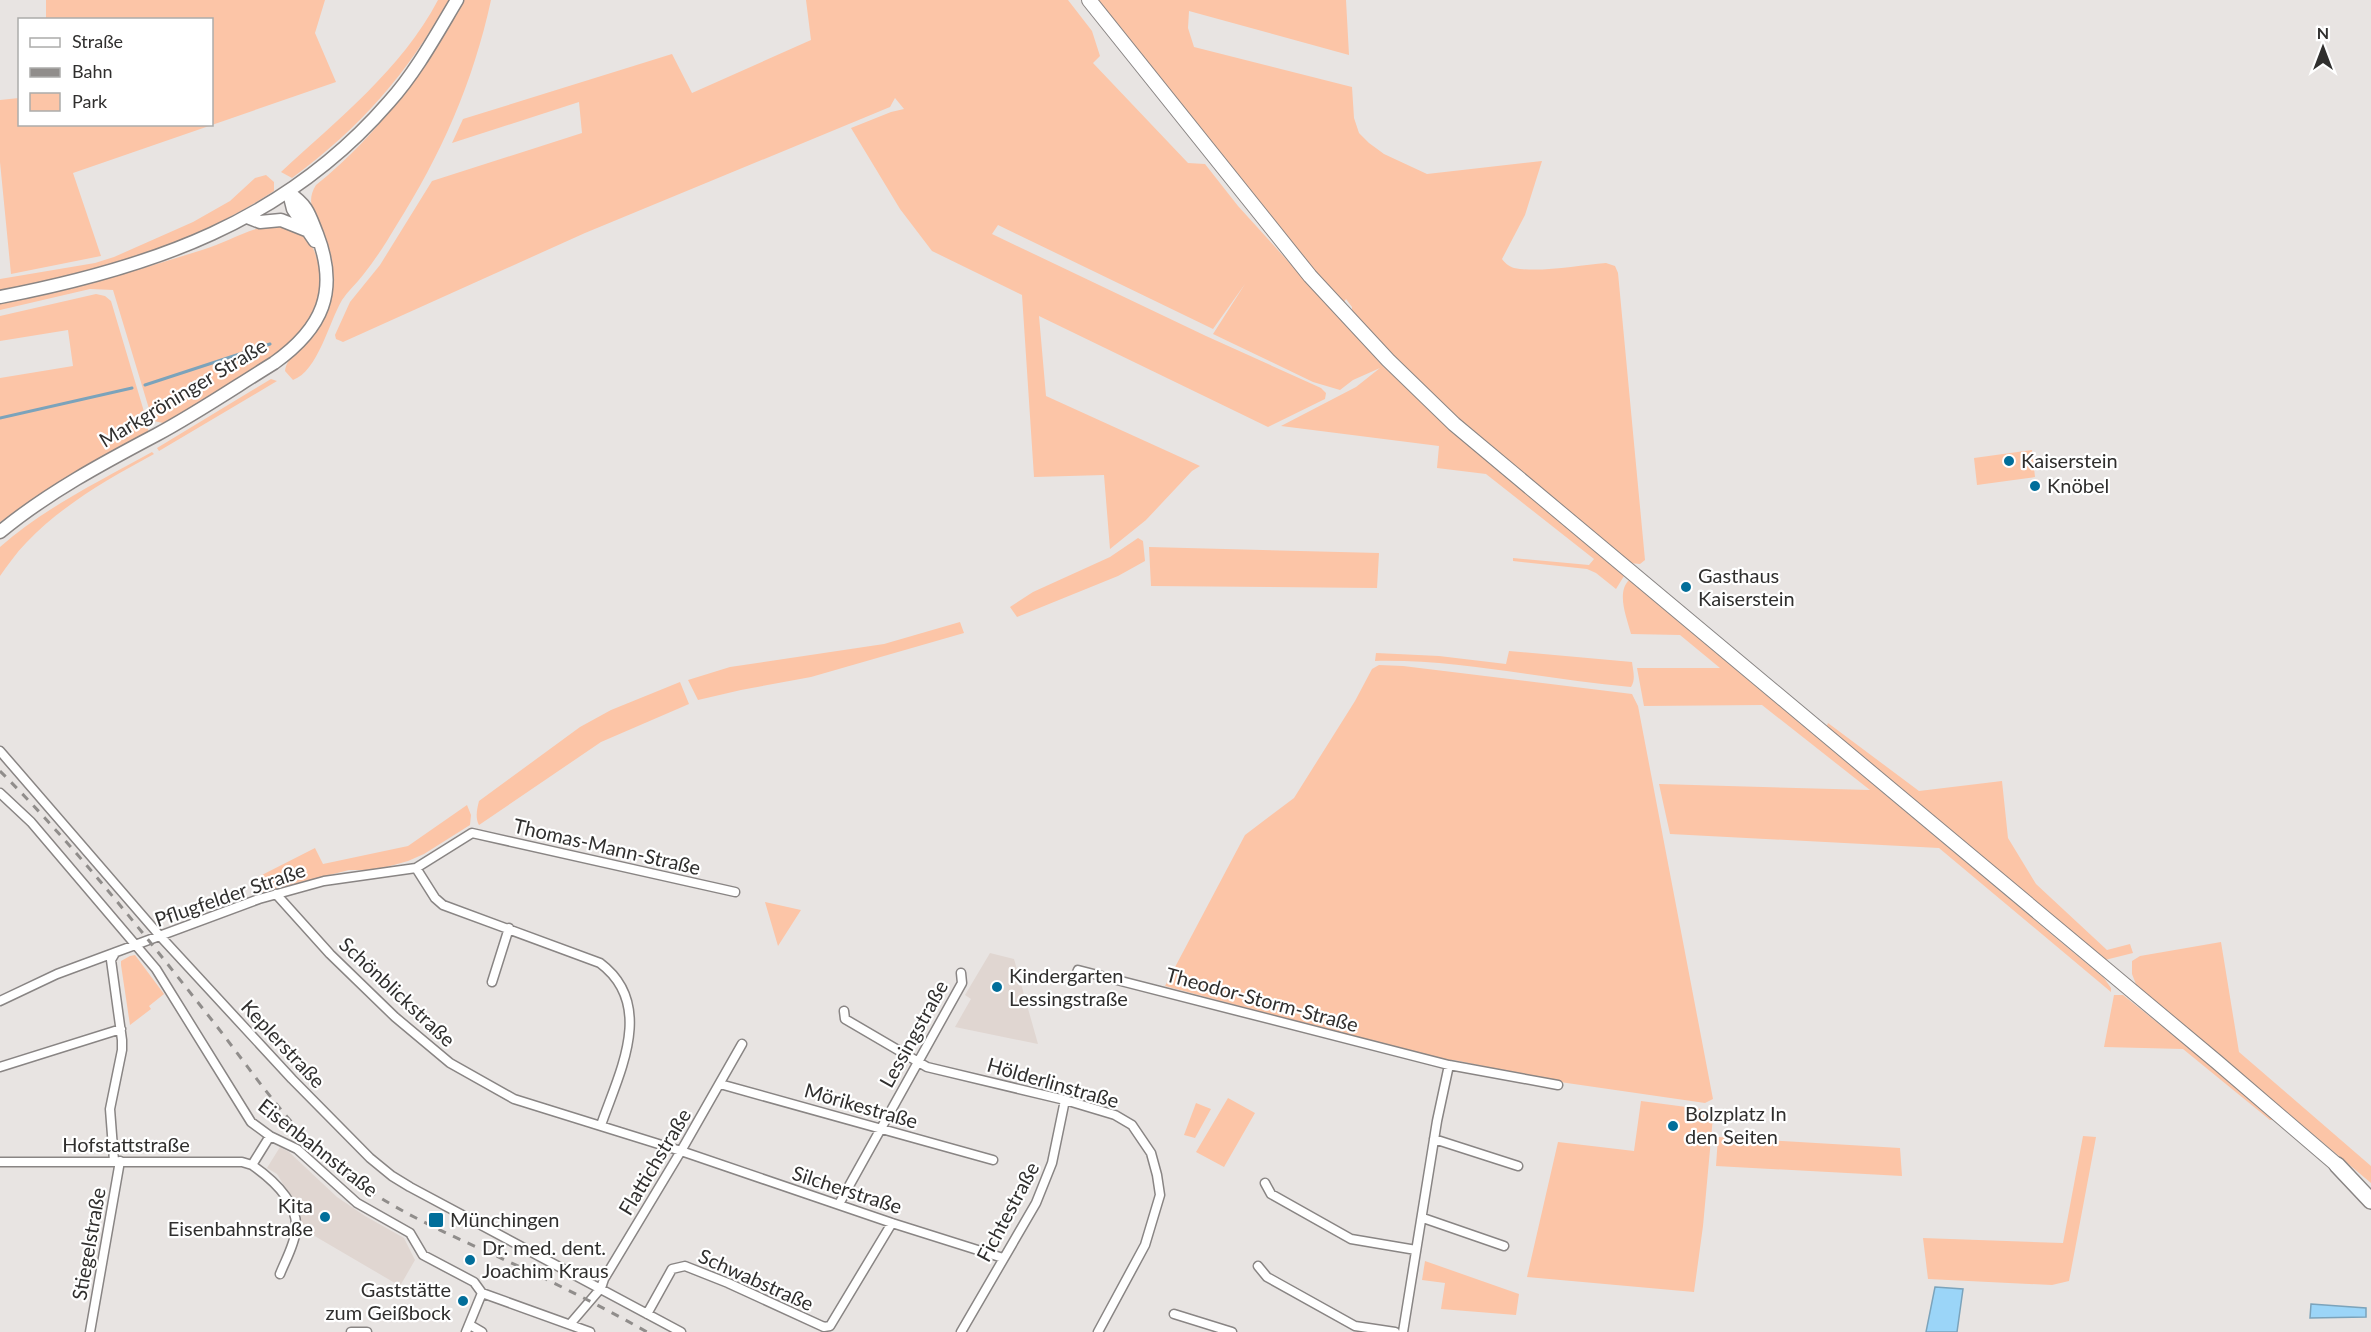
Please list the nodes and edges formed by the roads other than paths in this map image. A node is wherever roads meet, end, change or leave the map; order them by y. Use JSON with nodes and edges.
{"nodes":[{"id":1,"x":457,"y":0,"type":"edge"},
{"id":2,"x":1089,"y":0,"type":"edge"},
{"id":3,"x":289,"y":193,"type":"junction"},
{"id":4,"x":247,"y":217,"type":"junction"},
{"id":5,"x":306,"y":230,"type":"junction"},
{"id":6,"x":322,"y":249,"type":"junction"},
{"id":7,"x":0,"y":297,"type":"edge"},
{"id":8,"x":0,"y":532,"type":"edge"},
{"id":9,"x":0,"y":751,"type":"edge"},
{"id":10,"x":0,"y":794,"type":"edge"},
{"id":11,"x":472,"y":833,"type":"joint"},
{"id":12,"x":416,"y":868,"type":"junction"},
{"id":13,"x":735,"y":892,"type":"dead end"},
{"id":14,"x":276,"y":894,"type":"junction"},
{"id":15,"x":509,"y":928,"type":"junction"},
{"id":16,"x":160,"y":936,"type":"junction"},
{"id":17,"x":136,"y":945,"type":"junction"},
{"id":18,"x":115,"y":953,"type":"junction"},
{"id":19,"x":961,"y":973,"type":"dead end"},
{"id":20,"x":492,"y":982,"type":"dead end"},
{"id":21,"x":1073,"y":982,"type":"dead end"},
{"id":22,"x":0,"y":1001,"type":"edge"},
{"id":23,"x":844,"y":1011,"type":"dead end"},
{"id":24,"x":121,"y":1029,"type":"junction"},
{"id":25,"x":742,"y":1044,"type":"dead end"},
{"id":26,"x":918,"y":1062,"type":"junction"},
{"id":27,"x":1449,"y":1065,"type":"junction"},
{"id":28,"x":0,"y":1067,"type":"edge"},
{"id":29,"x":720,"y":1084,"type":"junction"},
{"id":30,"x":1558,"y":1085,"type":"dead end"},
{"id":31,"x":1065,"y":1101,"type":"junction"},
{"id":32,"x":601,"y":1125,"type":"junction"},
{"id":33,"x":881,"y":1130,"type":"junction"},
{"id":34,"x":270,"y":1136,"type":"junction"},
{"id":35,"x":1434,"y":1139,"type":"junction"},
{"id":36,"x":681,"y":1151,"type":"junction"},
{"id":37,"x":993,"y":1160,"type":"dead end"},
{"id":38,"x":117,"y":1161,"type":"junction"},
{"id":39,"x":0,"y":1162,"type":"edge"},
{"id":40,"x":252,"y":1164,"type":"junction"},
{"id":41,"x":1518,"y":1166,"type":"dead end"},
{"id":42,"x":2337,"y":1166,"type":"junction"},
{"id":43,"x":1265,"y":1183,"type":"dead end"},
{"id":44,"x":2371,"y":1192,"type":"edge"},
{"id":45,"x":2371,"y":1201,"type":"edge"},
{"id":46,"x":839,"y":1204,"type":"junction"},
{"id":47,"x":1423,"y":1218,"type":"junction"},
{"id":48,"x":892,"y":1223,"type":"junction"},
{"id":49,"x":1504,"y":1246,"type":"dead end"},
{"id":50,"x":1416,"y":1250,"type":"junction"},
{"id":51,"x":1003,"y":1258,"type":"junction"},
{"id":52,"x":1257,"y":1266,"type":"dead end"},
{"id":53,"x":280,"y":1274,"type":"dead end"},
{"id":54,"x":601,"y":1288,"type":"junction"},
{"id":55,"x":482,"y":1293,"type":"junction"},
{"id":56,"x":647,"y":1314,"type":"junction"},
{"id":57,"x":1174,"y":1314,"type":"dead end"},
{"id":58,"x":571,"y":1323,"type":"junction"},
{"id":59,"x":468,"y":1328,"type":"edge"},
{"id":60,"x":90,"y":1332,"type":"edge"},
{"id":61,"x":351,"y":1332,"type":"edge"},
{"id":62,"x":367,"y":1332,"type":"edge"},
{"id":63,"x":482,"y":1332,"type":"edge"},
{"id":64,"x":590,"y":1332,"type":"edge"},
{"id":65,"x":681,"y":1332,"type":"edge"},
{"id":66,"x":961,"y":1332,"type":"edge"},
{"id":67,"x":1098,"y":1332,"type":"edge"},
{"id":68,"x":1232,"y":1332,"type":"edge"},
{"id":69,"x":1395,"y":1332,"type":"edge"},
{"id":70,"x":1403,"y":1332,"type":"edge"}],
"edges":[{"from":1,"to":3,"type":"street"},
{"from":2,"to":42,"type":"main road"},
{"from":3,"to":4,"type":"street"},
{"from":3,"to":5,"type":"street"},
{"from":3,"to":6,"type":"street","name":"Markgröninger Straße"},
{"from":4,"to":5,"type":"street"},
{"from":4,"to":7,"type":"street"},
{"from":5,"to":6,"type":"street"},
{"from":6,"to":8,"type":"street","name":"Markgröninger Straße"},
{"from":9,"to":16,"type":"street","name":"Keplerstraße"},
{"from":10,"to":17,"type":"street","name":"Eisenbahnstraße"},
{"from":11,"to":12,"type":"street","name":"Pflugfelder Straße"},
{"from":11,"to":13,"type":"street","name":"Thomas-Mann-Straße"},
{"from":12,"to":14,"type":"street","name":"Pflugfelder Straße"},
{"from":12,"to":15,"type":"street"},
{"from":14,"to":16,"type":"street","name":"Pflugfelder Straße"},
{"from":14,"to":32,"type":"street","name":"Schönblickstraße"},
{"from":15,"to":20,"type":"street"},
{"from":15,"to":32,"type":"street"},
{"from":16,"to":17,"type":"street","name":"Pflugfelder Straße"},
{"from":16,"to":54,"type":"street","name":"Keplerstraße"},
{"from":17,"to":18,"type":"street","name":"Pflugfelder Straße"},
{"from":17,"to":34,"type":"street","name":"Eisenbahnstraße"},
{"from":18,"to":22,"type":"street","name":"Pflugfelder Straße"},
{"from":18,"to":24,"type":"street","name":"Stiegelstraße"},
{"from":19,"to":26,"type":"street","name":"Lessingstraße"},
{"from":21,"to":27,"type":"street","name":"Theodor-Storm-Straße"},
{"from":23,"to":26,"type":"street","name":"Hölderlinstraße"},
{"from":24,"to":28,"type":"street"},
{"from":24,"to":38,"type":"street","name":"Stiegelstraße"},
{"from":25,"to":29,"type":"street","name":"Flattichstraße"},
{"from":26,"to":31,"type":"street","name":"Hölderlinstraße"},
{"from":26,"to":33,"type":"street","name":"Lessingstraße"},
{"from":27,"to":30,"type":"street"},
{"from":27,"to":35,"type":"street"},
{"from":29,"to":33,"type":"street","name":"Mörikestraße"},
{"from":29,"to":36,"type":"street","name":"Flattichstraße"},
{"from":31,"to":51,"type":"street","name":"Fichtestraße"},
{"from":31,"to":67,"type":"street","name":"Hölderlinstraße"},
{"from":32,"to":36,"type":"street","name":"Schönblickstraße"},
{"from":33,"to":37,"type":"street","name":"Mörikestraße"},
{"from":33,"to":46,"type":"street","name":"Lessingstraße"},
{"from":34,"to":40,"type":"street"},
{"from":34,"to":55,"type":"street","name":"Eisenbahnstraße"},
{"from":35,"to":41,"type":"street"},
{"from":35,"to":47,"type":"street"},
{"from":36,"to":46,"type":"street","name":"Silcherstraße"},
{"from":36,"to":54,"type":"street","name":"Flattichstraße"},
{"from":38,"to":39,"type":"street","name":"Hofstattstraße"},
{"from":38,"to":40,"type":"street","name":"Hofstattstraße"},
{"from":38,"to":60,"type":"street","name":"Stiegelstraße"},
{"from":40,"to":53,"type":"street"},
{"from":42,"to":44,"type":"highway"},
{"from":42,"to":45,"type":"highway"},
{"from":43,"to":50,"type":"street"},
{"from":46,"to":48,"type":"street","name":"Silcherstraße"},
{"from":47,"to":49,"type":"street"},
{"from":47,"to":50,"type":"street"},
{"from":48,"to":51,"type":"street","name":"Silcherstraße"},
{"from":48,"to":56,"type":"street","name":"Schwabstraße"},
{"from":50,"to":70,"type":"street"},
{"from":51,"to":66,"type":"street","name":"Fichtestraße"},
{"from":52,"to":69,"type":"street"},
{"from":54,"to":56,"type":"street","name":"Keplerstraße"},
{"from":54,"to":58,"type":"street","name":"Flattichstraße"},
{"from":55,"to":58,"type":"street","name":"Eisenbahnstraße"},
{"from":55,"to":59,"type":"street"},
{"from":56,"to":65,"type":"street","name":"Keplerstraße"},
{"from":57,"to":68,"type":"street"},
{"from":58,"to":64,"type":"street","name":"Eisenbahnstraße"},
{"from":59,"to":63,"type":"street"},
{"from":61,"to":62,"type":"street"}]}
